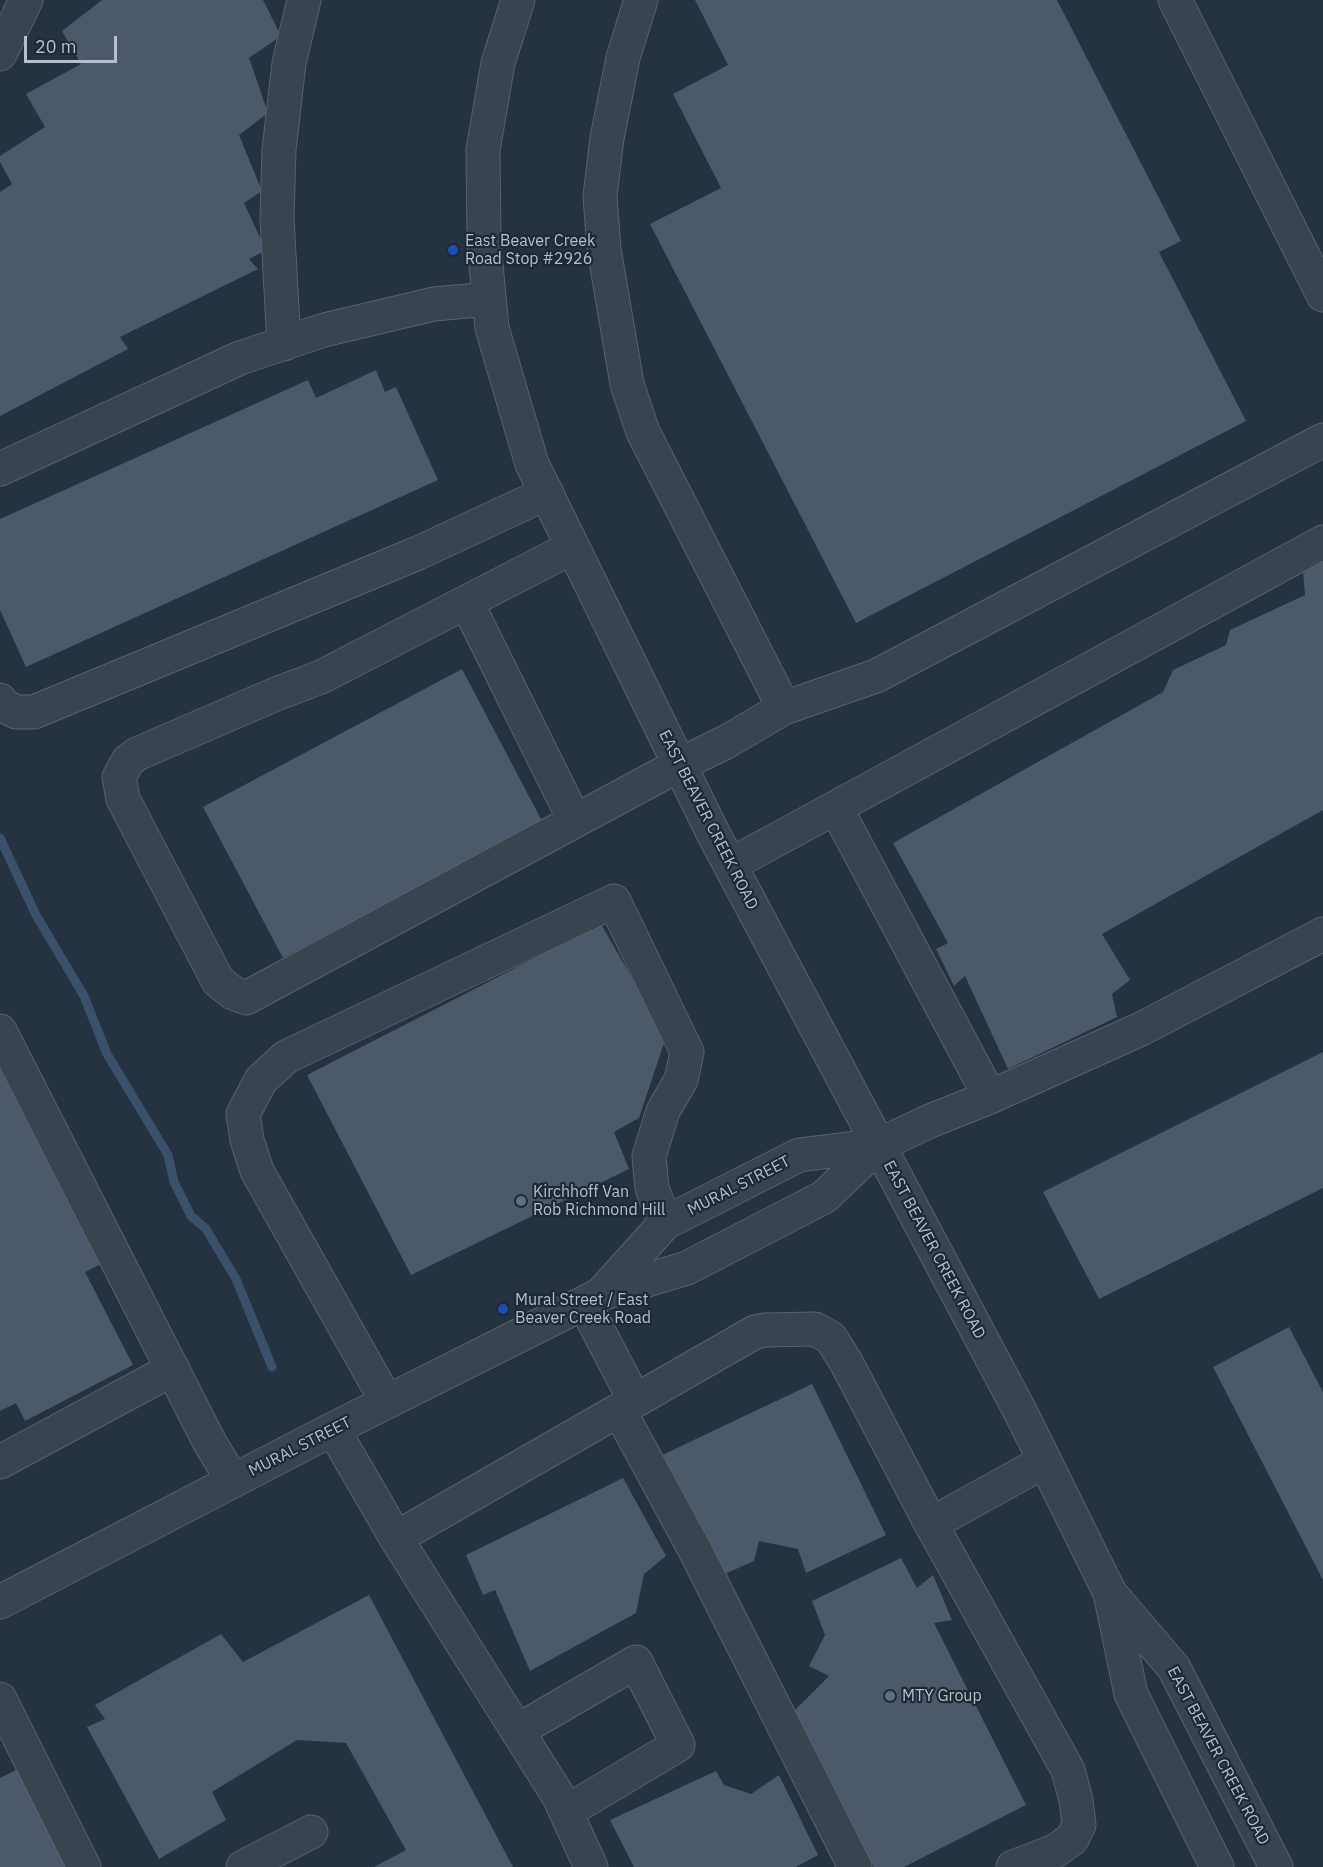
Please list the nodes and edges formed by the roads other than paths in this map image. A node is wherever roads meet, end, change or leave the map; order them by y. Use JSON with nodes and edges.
{"nodes":[{"id":1,"x":26,"y":0,"type":"edge"},
{"id":2,"x":304,"y":0,"type":"edge"},
{"id":3,"x":518,"y":0,"type":"edge"},
{"id":4,"x":641,"y":0,"type":"edge"},
{"id":5,"x":1175,"y":0,"type":"edge"},
{"id":6,"x":0,"y":54,"type":"edge"},
{"id":7,"x":1323,"y":295,"type":"edge"},
{"id":8,"x":489,"y":299,"type":"junction"},
{"id":9,"x":284,"y":344,"type":"junction"},
{"id":10,"x":1323,"y":440,"type":"edge"},
{"id":11,"x":0,"y":470,"type":"edge"},
{"id":12,"x":547,"y":494,"type":"junction"},
{"id":13,"x":1323,"y":542,"type":"edge"},
{"id":14,"x":573,"y":546,"type":"junction"},
{"id":15,"x":467,"y":603,"type":"junction"},
{"id":16,"x":0,"y":700,"type":"edge"},
{"id":17,"x":784,"y":708,"type":"junction"},
{"id":18,"x":680,"y":765,"type":"junction"},
{"id":19,"x":836,"y":808,"type":"junction"},
{"id":20,"x":575,"y":821,"type":"junction"},
{"id":21,"x":730,"y":865,"type":"junction"},
{"id":22,"x":1323,"y":934,"type":"edge"},
{"id":23,"x":0,"y":1031,"type":"edge"},
{"id":24,"x":990,"y":1097,"type":"junction"},
{"id":25,"x":879,"y":1145,"type":"junction"},
{"id":26,"x":665,"y":1223,"type":"junction"},
{"id":27,"x":592,"y":1299,"type":"junction"},
{"id":28,"x":173,"y":1369,"type":"junction"},
{"id":29,"x":387,"y":1402,"type":"junction"},
{"id":30,"x":627,"y":1405,"type":"junction"},
{"id":31,"x":333,"y":1429,"type":"junction"},
{"id":32,"x":1045,"y":1461,"type":"junction"},
{"id":33,"x":0,"y":1462,"type":"edge"},
{"id":34,"x":233,"y":1481,"type":"junction"},
{"id":35,"x":931,"y":1524,"type":"junction"},
{"id":36,"x":396,"y":1538,"type":"junction"},
{"id":37,"x":1110,"y":1593,"type":"junction"},
{"id":38,"x":0,"y":1602,"type":"edge"},
{"id":39,"x":0,"y":1699,"type":"edge"},
{"id":40,"x":517,"y":1731,"type":"junction"},
{"id":41,"x":9,"y":1739,"type":"edge"},
{"id":42,"x":566,"y":1812,"type":"junction"},
{"id":43,"x":311,"y":1832,"type":"dead end"},
{"id":44,"x":84,"y":1867,"type":"edge"},
{"id":45,"x":243,"y":1867,"type":"edge"},
{"id":46,"x":591,"y":1867,"type":"edge"},
{"id":47,"x":855,"y":1867,"type":"edge"},
{"id":48,"x":1013,"y":1867,"type":"edge"},
{"id":49,"x":1217,"y":1867,"type":"edge"},
{"id":50,"x":1276,"y":1867,"type":"edge"}],
"edges":[{"from":1,"to":6,"type":"street"},
{"from":2,"to":9,"type":"street"},
{"from":3,"to":8,"type":"street","name":"EAST BEAVER CREEK ROAD"},
{"from":4,"to":17,"type":"street"},
{"from":5,"to":7,"type":"street"},
{"from":8,"to":9,"type":"street"},
{"from":8,"to":12,"type":"street","name":"EAST BEAVER CREEK ROAD"},
{"from":9,"to":11,"type":"street"},
{"from":10,"to":17,"type":"street"},
{"from":12,"to":14,"type":"street","name":"EAST BEAVER CREEK ROAD"},
{"from":12,"to":16,"type":"street"},
{"from":13,"to":19,"type":"street"},
{"from":14,"to":15,"type":"street"},
{"from":14,"to":18,"type":"street","name":"EAST BEAVER CREEK ROAD"},
{"from":15,"to":20,"type":"street"},
{"from":15,"to":20,"type":"street"},
{"from":17,"to":18,"type":"street"},
{"from":18,"to":20,"type":"street"},
{"from":18,"to":21,"type":"street","name":"EAST BEAVER CREEK ROAD"},
{"from":19,"to":21,"type":"street"},
{"from":19,"to":24,"type":"street"},
{"from":21,"to":25,"type":"street","name":"EAST BEAVER CREEK ROAD"},
{"from":22,"to":24,"type":"street"},
{"from":23,"to":28,"type":"street"},
{"from":24,"to":25,"type":"street"},
{"from":25,"to":26,"type":"street","name":"MURAL STREET"},
{"from":25,"to":27,"type":"street","name":"MURAL STREET"},
{"from":25,"to":32,"type":"street","name":"EAST BEAVER CREEK ROAD"},
{"from":26,"to":27,"type":"street","name":"MURAL STREET"},
{"from":26,"to":29,"type":"street"},
{"from":27,"to":29,"type":"street","name":"MURAL STREET"},
{"from":27,"to":30,"type":"street"},
{"from":28,"to":33,"type":"street"},
{"from":28,"to":34,"type":"street"},
{"from":29,"to":31,"type":"street","name":"MURAL STREET"},
{"from":30,"to":35,"type":"street"},
{"from":30,"to":36,"type":"street"},
{"from":30,"to":47,"type":"street"},
{"from":31,"to":34,"type":"street","name":"MURAL STREET"},
{"from":31,"to":36,"type":"street"},
{"from":32,"to":35,"type":"street"},
{"from":32,"to":37,"type":"street","name":"EAST BEAVER CREEK ROAD"},
{"from":34,"to":38,"type":"street","name":"MURAL STREET"},
{"from":35,"to":48,"type":"street"},
{"from":36,"to":40,"type":"street"},
{"from":37,"to":49,"type":"street","name":"EAST BEAVER CREEK ROAD"},
{"from":37,"to":50,"type":"street","name":"EAST BEAVER CREEK ROAD"},
{"from":39,"to":41,"type":"street"},
{"from":40,"to":42,"type":"street"},
{"from":40,"to":42,"type":"street"},
{"from":41,"to":44,"type":"street"},
{"from":42,"to":46,"type":"street"},
{"from":43,"to":45,"type":"street"}]}
